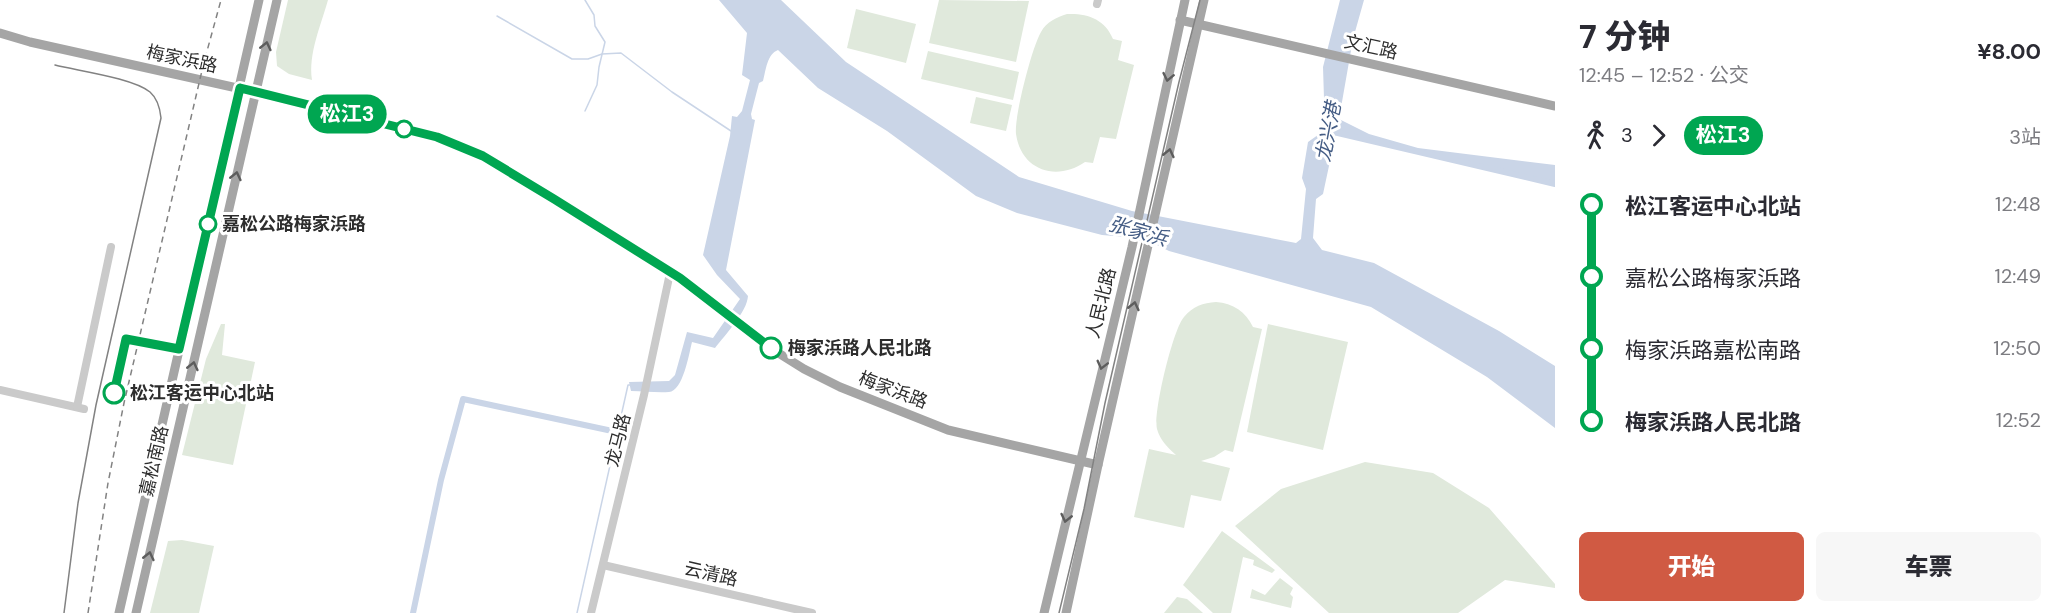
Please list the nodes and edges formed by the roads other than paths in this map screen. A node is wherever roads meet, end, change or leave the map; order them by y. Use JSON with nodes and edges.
{"nodes":[{"id":1,"x":259,"y":0,"type":"edge"},
{"id":2,"x":277,"y":0,"type":"edge"},
{"id":3,"x":1185,"y":0,"type":"edge"},
{"id":4,"x":1204,"y":0,"type":"edge"},
{"id":5,"x":1180,"y":20,"type":"junction"},
{"id":6,"x":1199,"y":24,"type":"junction"},
{"id":7,"x":0,"y":33,"type":"edge"},
{"id":8,"x":240,"y":88,"type":"junction"},
{"id":9,"x":255,"y":92,"type":"junction"},
{"id":10,"x":1555,"y":106,"type":"edge"},
{"id":11,"x":111,"y":247,"type":"dead end"},
{"id":12,"x":670,"y":273,"type":"junction"},
{"id":13,"x":0,"y":390,"type":"edge"},
{"id":14,"x":1079,"y":461,"type":"junction"},
{"id":15,"x":1098,"y":465,"type":"junction"},
{"id":16,"x":603,"y":565,"type":"junction"},
{"id":17,"x":119,"y":613,"type":"edge"},
{"id":18,"x":136,"y":613,"type":"edge"},
{"id":19,"x":591,"y":613,"type":"edge"},
{"id":20,"x":812,"y":613,"type":"edge"},
{"id":21,"x":1044,"y":613,"type":"edge"},
{"id":22,"x":1066,"y":613,"type":"edge"}],
"edges":[{"from":1,"to":8,"type":"main road","name":"嘉松南路"},
{"from":9,"to":2,"type":"main road","name":"嘉松南路","one_way":true},
{"from":3,"to":5,"type":"main road","name":"人民北路"},
{"from":4,"to":6,"type":"main road","name":"人民北路"},
{"from":5,"to":6,"type":"main road","name":"文汇路"},
{"from":5,"to":14,"type":"main road","name":"人民北路","one_way":true},
{"from":6,"to":10,"type":"main road","name":"文汇路"},
{"from":15,"to":6,"type":"main road","name":"人民北路","one_way":true},
{"from":7,"to":8,"type":"main road","name":"梅家浜路"},
{"from":8,"to":9,"type":"main road","name":"梅家浜路"},
{"from":8,"to":17,"type":"main road","name":"嘉松南路"},
{"from":9,"to":12,"type":"main road","name":"梅家浜路"},
{"from":18,"to":9,"type":"main road","name":"嘉松南路","one_way":true},
{"from":11,"to":13,"type":"street"},
{"from":12,"to":14,"type":"main road","name":"梅家浜路"},
{"from":12,"to":16,"type":"street","name":"龙马路"},
{"from":14,"to":15,"type":"main road","name":"梅家浜路"},
{"from":14,"to":21,"type":"main road","name":"人民北路","one_way":true},
{"from":15,"to":22,"type":"main road","name":"人民北路"},
{"from":16,"to":19,"type":"street","name":"龙马路"},
{"from":16,"to":20,"type":"street","name":"云清路"}]}
